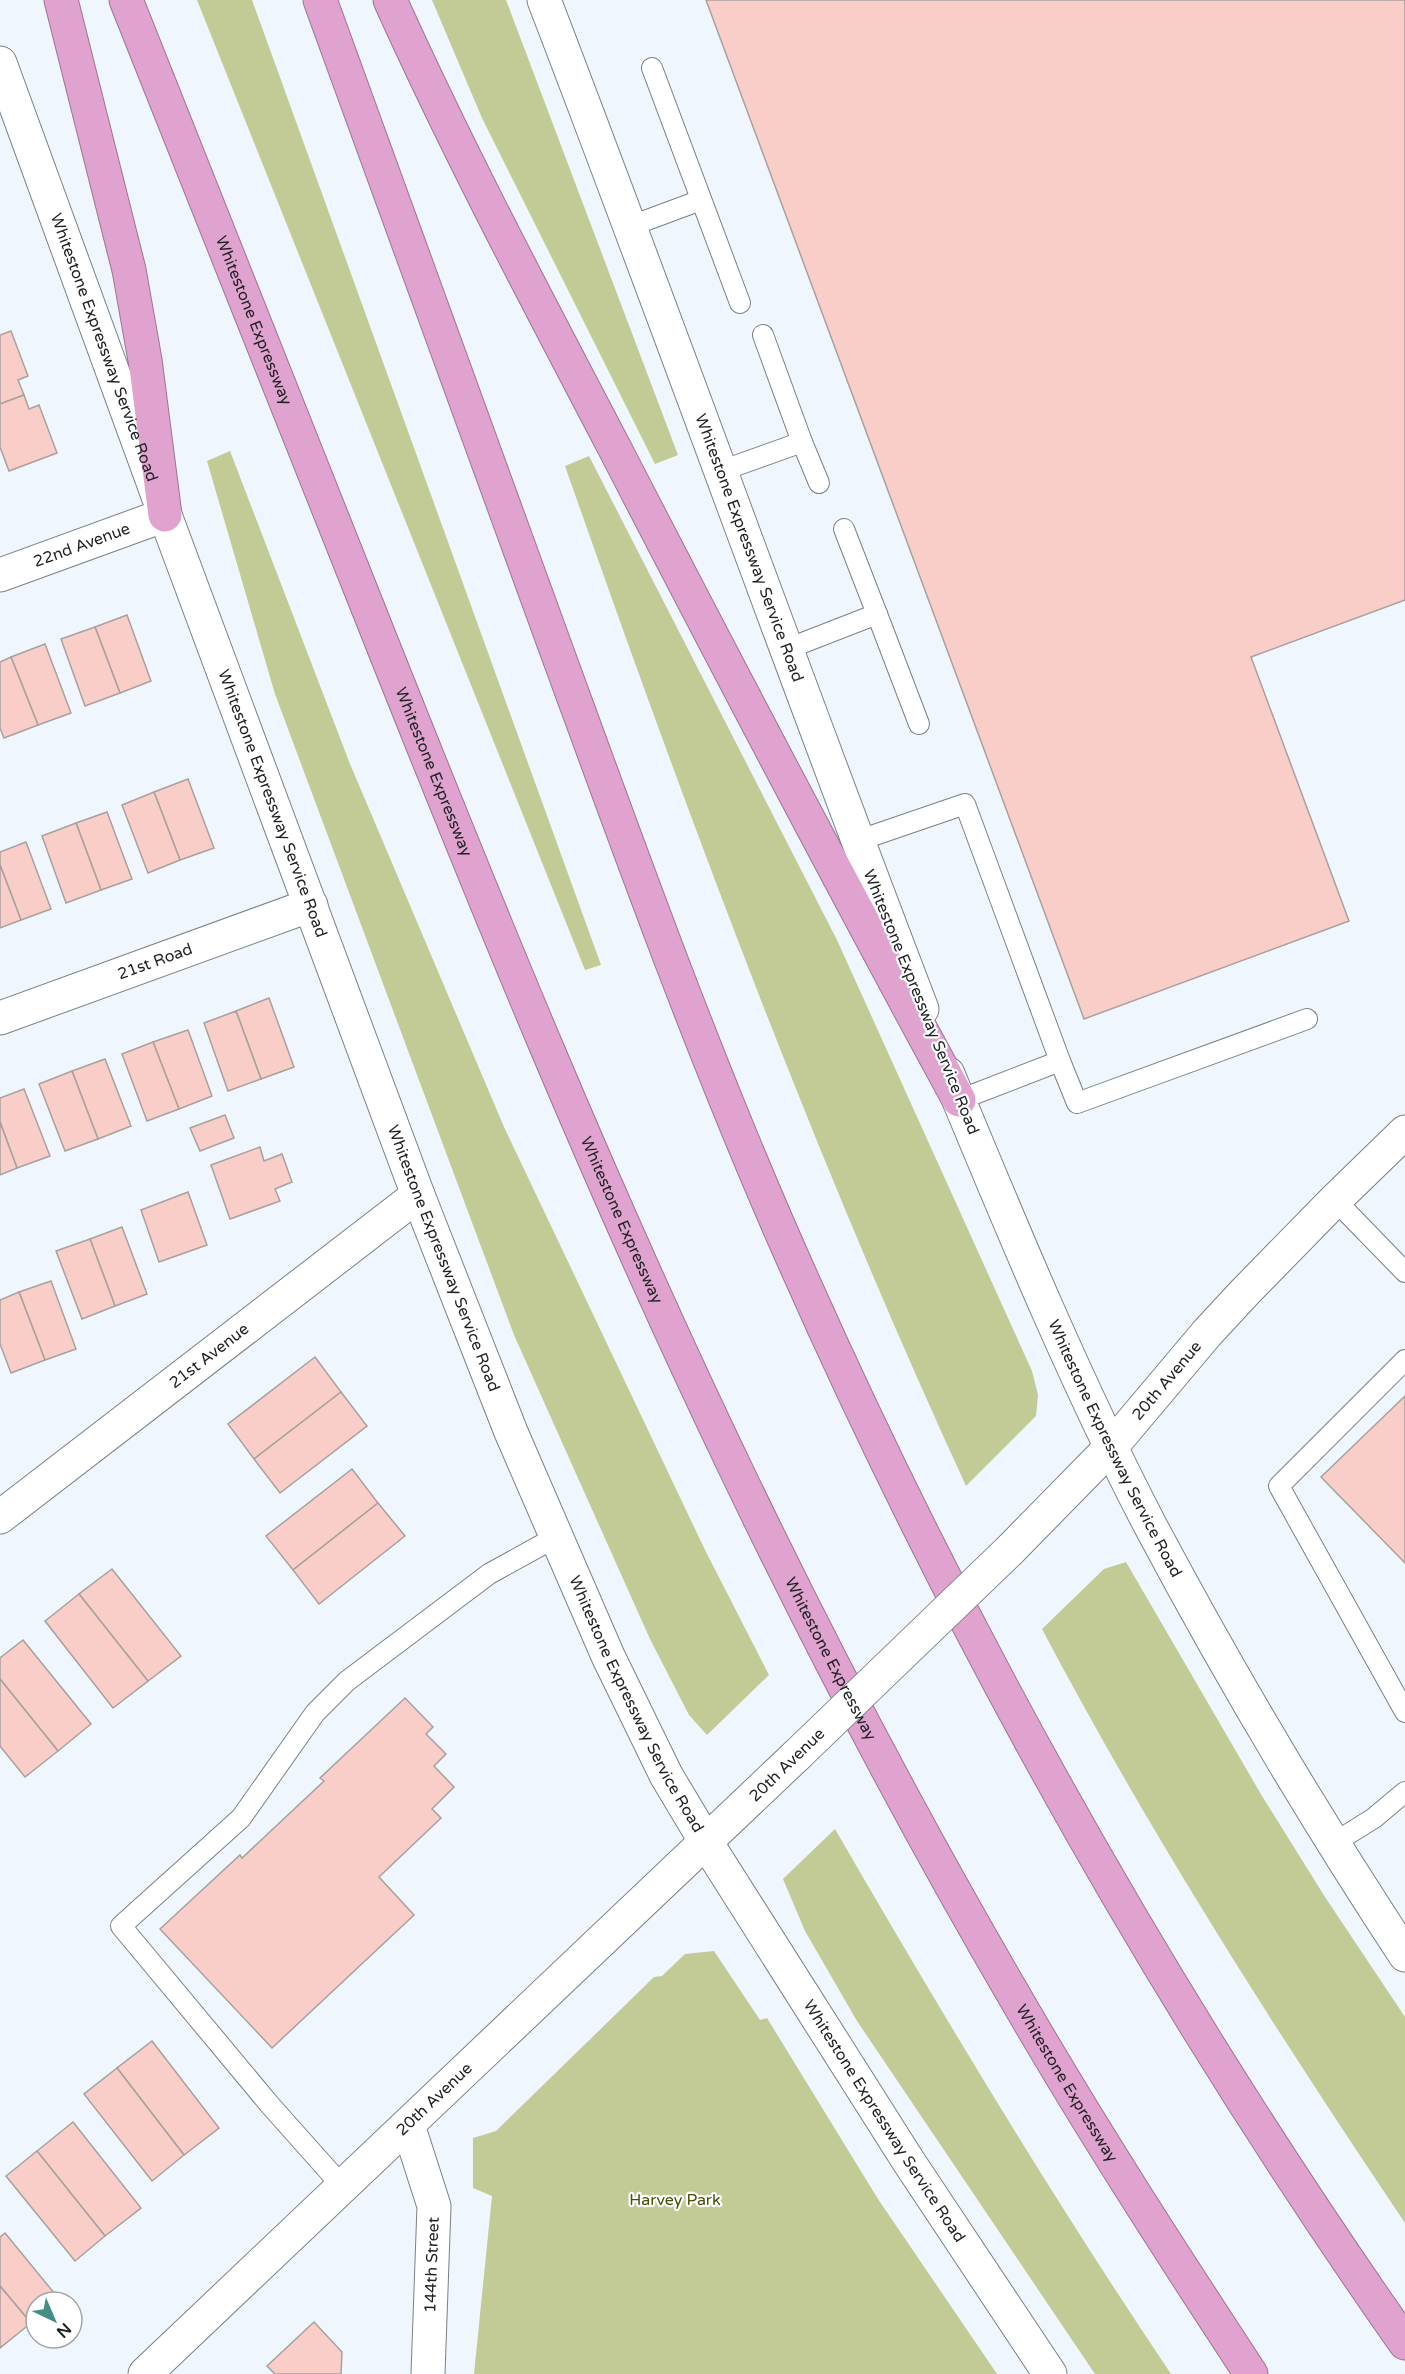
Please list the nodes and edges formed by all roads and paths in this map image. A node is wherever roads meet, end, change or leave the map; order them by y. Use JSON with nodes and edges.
{"nodes":[{"id":1,"x":61,"y":0,"type":"edge"},
{"id":2,"x":126,"y":0,"type":"edge"},
{"id":3,"x":320,"y":0,"type":"edge"},
{"id":4,"x":390,"y":0,"type":"edge"},
{"id":5,"x":544,"y":0,"type":"edge"},
{"id":6,"x":1,"y":67,"type":"edge"},
{"id":7,"x":652,"y":68,"type":"dead end"},
{"id":8,"x":701,"y":200,"type":"junction"},
{"id":9,"x":631,"y":226,"type":"junction"},
{"id":10,"x":740,"y":303,"type":"dead end"},
{"id":11,"x":763,"y":335,"type":"dead end"},
{"id":12,"x":802,"y":442,"type":"junction"},
{"id":13,"x":721,"y":471,"type":"junction"},
{"id":14,"x":819,"y":483,"type":"dead end"},
{"id":15,"x":165,"y":515,"type":"junction"},
{"id":16,"x":844,"y":529,"type":"dead end"},
{"id":17,"x":0,"y":575,"type":"edge"},
{"id":18,"x":877,"y":614,"type":"junction"},
{"id":19,"x":787,"y":650,"type":"junction"},
{"id":20,"x":920,"y":724,"type":"dead end"},
{"id":21,"x":857,"y":841,"type":"junction"},
{"id":22,"x":311,"y":905,"type":"junction"},
{"id":23,"x":0,"y":1018,"type":"edge"},
{"id":24,"x":1307,"y":1019,"type":"dead end"},
{"id":25,"x":1060,"y":1061,"type":"junction"},
{"id":26,"x":959,"y":1100,"type":"junction"},
{"id":27,"x":1405,"y":1132,"type":"edge"},
{"id":28,"x":418,"y":1195,"type":"junction"},
{"id":29,"x":1335,"y":1200,"type":"junction"},
{"id":30,"x":1405,"y":1272,"type":"edge"},
{"id":31,"x":1405,"y":1360,"type":"edge"},
{"id":32,"x":1111,"y":1447,"type":"junction"},
{"id":33,"x":0,"y":1517,"type":"edge"},
{"id":34,"x":556,"y":1537,"type":"junction"},
{"id":35,"x":1405,"y":1712,"type":"edge"},
{"id":36,"x":1405,"y":1792,"type":"edge"},
{"id":37,"x":706,"y":1842,"type":"junction"},
{"id":38,"x":1334,"y":1843,"type":"junction"},
{"id":39,"x":1404,"y":1951,"type":"edge"},
{"id":40,"x":408,"y":2125,"type":"junction"},
{"id":41,"x":343,"y":2187,"type":"junction"},
{"id":42,"x":1405,"y":2343,"type":"edge"},
{"id":43,"x":145,"y":2374,"type":"edge"},
{"id":44,"x":428,"y":2374,"type":"edge"},
{"id":45,"x":1050,"y":2374,"type":"edge"},
{"id":46,"x":1251,"y":2374,"type":"edge"}],
"edges":[{"from":1,"to":15,"type":"highway"},
{"from":2,"to":46,"type":"highway","name":"Whitestone Expressway"},
{"from":3,"to":42,"type":"highway"},
{"from":4,"to":26,"type":"highway"},
{"from":5,"to":9,"type":"main road","name":"Whitestone Expressway Service Road"},
{"from":6,"to":15,"type":"main road","name":"Whitestone Expressway Service Road"},
{"from":7,"to":8,"type":"lane"},
{"from":8,"to":9,"type":"lane"},
{"from":8,"to":10,"type":"lane"},
{"from":9,"to":13,"type":"main road","name":"Whitestone Expressway Service Road"},
{"from":11,"to":12,"type":"lane"},
{"from":12,"to":13,"type":"lane"},
{"from":12,"to":14,"type":"lane"},
{"from":13,"to":19,"type":"main road","name":"Whitestone Expressway Service Road"},
{"from":15,"to":17,"type":"main road","name":"22nd Avenue"},
{"from":15,"to":22,"type":"main road","name":"Whitestone Expressway Service Road"},
{"from":16,"to":18,"type":"lane"},
{"from":18,"to":19,"type":"lane"},
{"from":18,"to":20,"type":"lane"},
{"from":19,"to":21,"type":"main road","name":"Whitestone Expressway Service Road"},
{"from":21,"to":25,"type":"lane"},
{"from":21,"to":26,"type":"main road","name":"Whitestone Expressway Service Road"},
{"from":22,"to":23,"type":"main road","name":"21st Road"},
{"from":22,"to":28,"type":"main road","name":"Whitestone Expressway Service Road"},
{"from":24,"to":25,"type":"lane"},
{"from":25,"to":26,"type":"lane"},
{"from":26,"to":32,"type":"main road","name":"Whitestone Expressway Service Road"},
{"from":27,"to":29,"type":"main road","name":"20th Avenue"},
{"from":28,"to":33,"type":"main road","name":"21st Avenue"},
{"from":28,"to":34,"type":"main road","name":"Whitestone Expressway Service Road"},
{"from":29,"to":30,"type":"lane"},
{"from":29,"to":32,"type":"main road","name":"20th Avenue"},
{"from":31,"to":35,"type":"lane"},
{"from":32,"to":37,"type":"main road","name":"20th Avenue","bridge":true},
{"from":32,"to":38,"type":"main road","name":"Whitestone Expressway Service Road"},
{"from":34,"to":37,"type":"main road","name":"Whitestone Expressway Service Road"},
{"from":34,"to":41,"type":"lane"},
{"from":36,"to":38,"type":"lane"},
{"from":37,"to":40,"type":"main road","name":"20th Avenue"},
{"from":37,"to":45,"type":"main road","name":"Whitestone Expressway Service Road"},
{"from":38,"to":39,"type":"main road","name":"Whitestone Expressway Service Road"},
{"from":40,"to":41,"type":"main road","name":"20th Avenue"},
{"from":40,"to":44,"type":"main road","name":"144th Street"},
{"from":41,"to":43,"type":"main road","name":"20th Avenue"}]}
